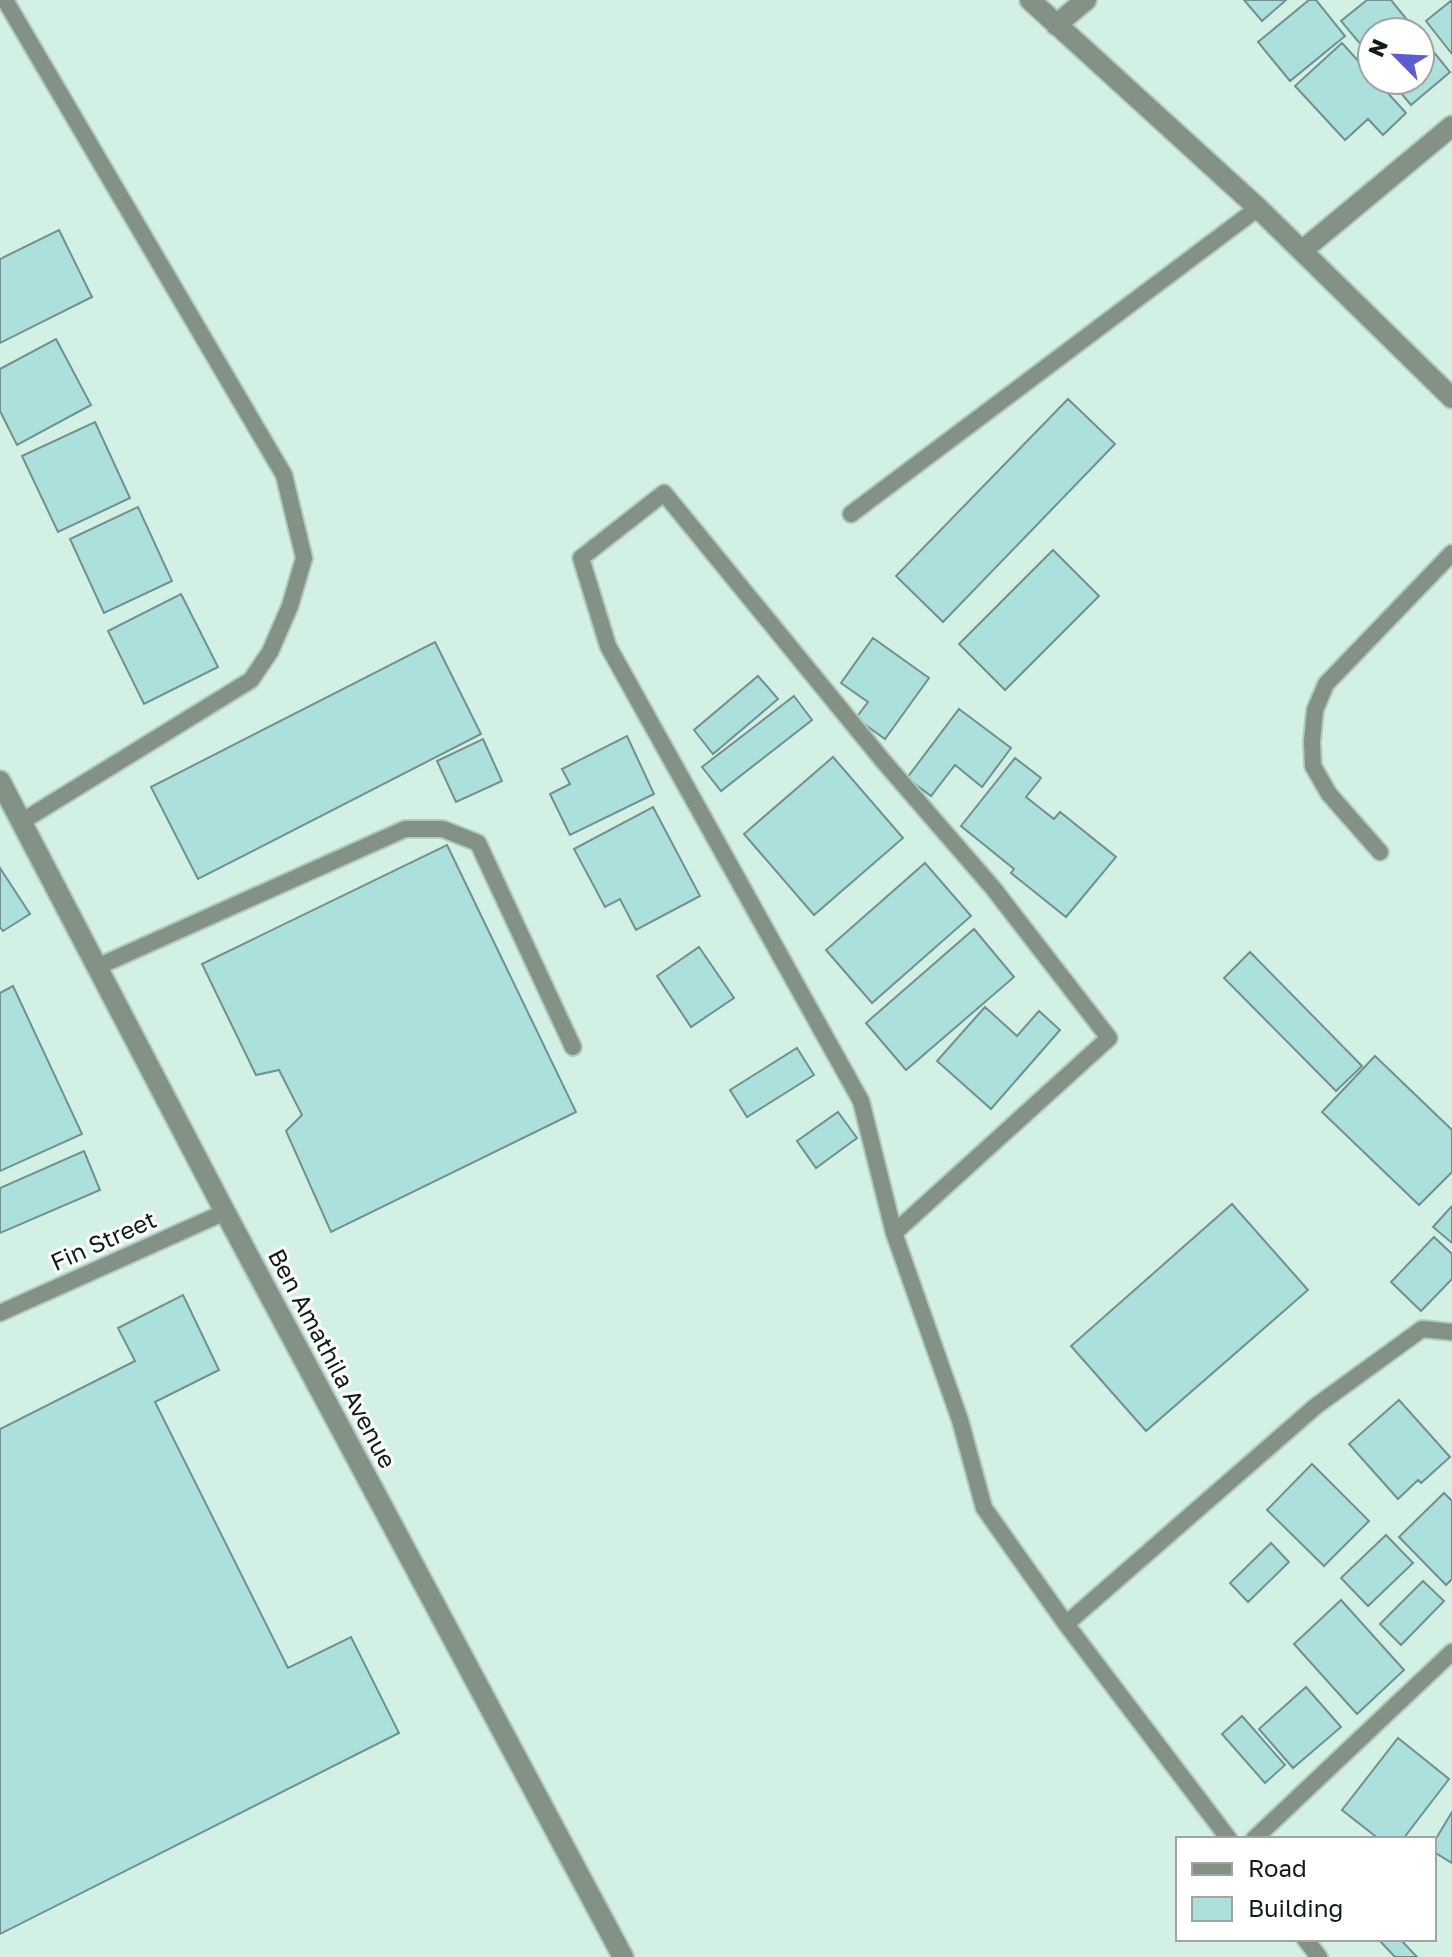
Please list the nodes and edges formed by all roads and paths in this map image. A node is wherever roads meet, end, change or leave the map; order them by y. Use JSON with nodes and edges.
{"nodes":[{"id":1,"x":5,"y":0,"type":"edge"},
{"id":2,"x":1030,"y":0,"type":"edge"},
{"id":3,"x":1086,"y":0,"type":"edge"},
{"id":4,"x":1056,"y":25,"type":"junction"},
{"id":5,"x":1452,"y":126,"type":"edge"},
{"id":6,"x":1258,"y":208,"type":"junction"},
{"id":7,"x":1303,"y":250,"type":"junction"},
{"id":8,"x":1452,"y":398,"type":"edge"},
{"id":9,"x":851,"y":514,"type":"dead end"},
{"id":10,"x":1452,"y":553,"type":"edge"},
{"id":11,"x":0,"y":781,"type":"edge"},
{"id":12,"x":21,"y":822,"type":"junction"},
{"id":13,"x":1380,"y":852,"type":"dead end"},
{"id":14,"x":97,"y":967,"type":"junction"},
{"id":15,"x":573,"y":1047,"type":"dead end"},
{"id":16,"x":225,"y":1212,"type":"junction"},
{"id":17,"x":894,"y":1233,"type":"junction"},
{"id":18,"x":0,"y":1313,"type":"edge"},
{"id":19,"x":1452,"y":1332,"type":"edge"},
{"id":20,"x":1066,"y":1624,"type":"junction"},
{"id":21,"x":1452,"y":1652,"type":"edge"},
{"id":22,"x":1227,"y":1837,"type":"edge"},
{"id":23,"x":1256,"y":1837,"type":"edge"},
{"id":24,"x":1307,"y":1941,"type":"edge"},
{"id":25,"x":623,"y":1957,"type":"edge"},
{"id":26,"x":1319,"y":1957,"type":"edge"}],
"edges":[{"from":1,"to":12,"type":"lane"},
{"from":2,"to":4,"type":"street"},
{"from":3,"to":4,"type":"street"},
{"from":4,"to":6,"type":"street"},
{"from":5,"to":7,"type":"street"},
{"from":6,"to":7,"type":"street"},
{"from":6,"to":9,"type":"lane"},
{"from":7,"to":8,"type":"street"},
{"from":10,"to":13,"type":"lane"},
{"from":11,"to":12,"type":"street","name":"Ben Amathila Avenue"},
{"from":12,"to":14,"type":"street","name":"Ben Amathila Avenue"},
{"from":14,"to":15,"type":"lane"},
{"from":14,"to":16,"type":"street","name":"Ben Amathila Avenue"},
{"from":16,"to":18,"type":"lane","name":"Fin Street"},
{"from":16,"to":25,"type":"street","name":"Ben Amathila Avenue"},
{"from":17,"to":17,"type":"lane"},
{"from":17,"to":20,"type":"lane"},
{"from":19,"to":20,"type":"lane"},
{"from":20,"to":22,"type":"lane"},
{"from":21,"to":23,"type":"lane"},
{"from":24,"to":26,"type":"lane"}]}
